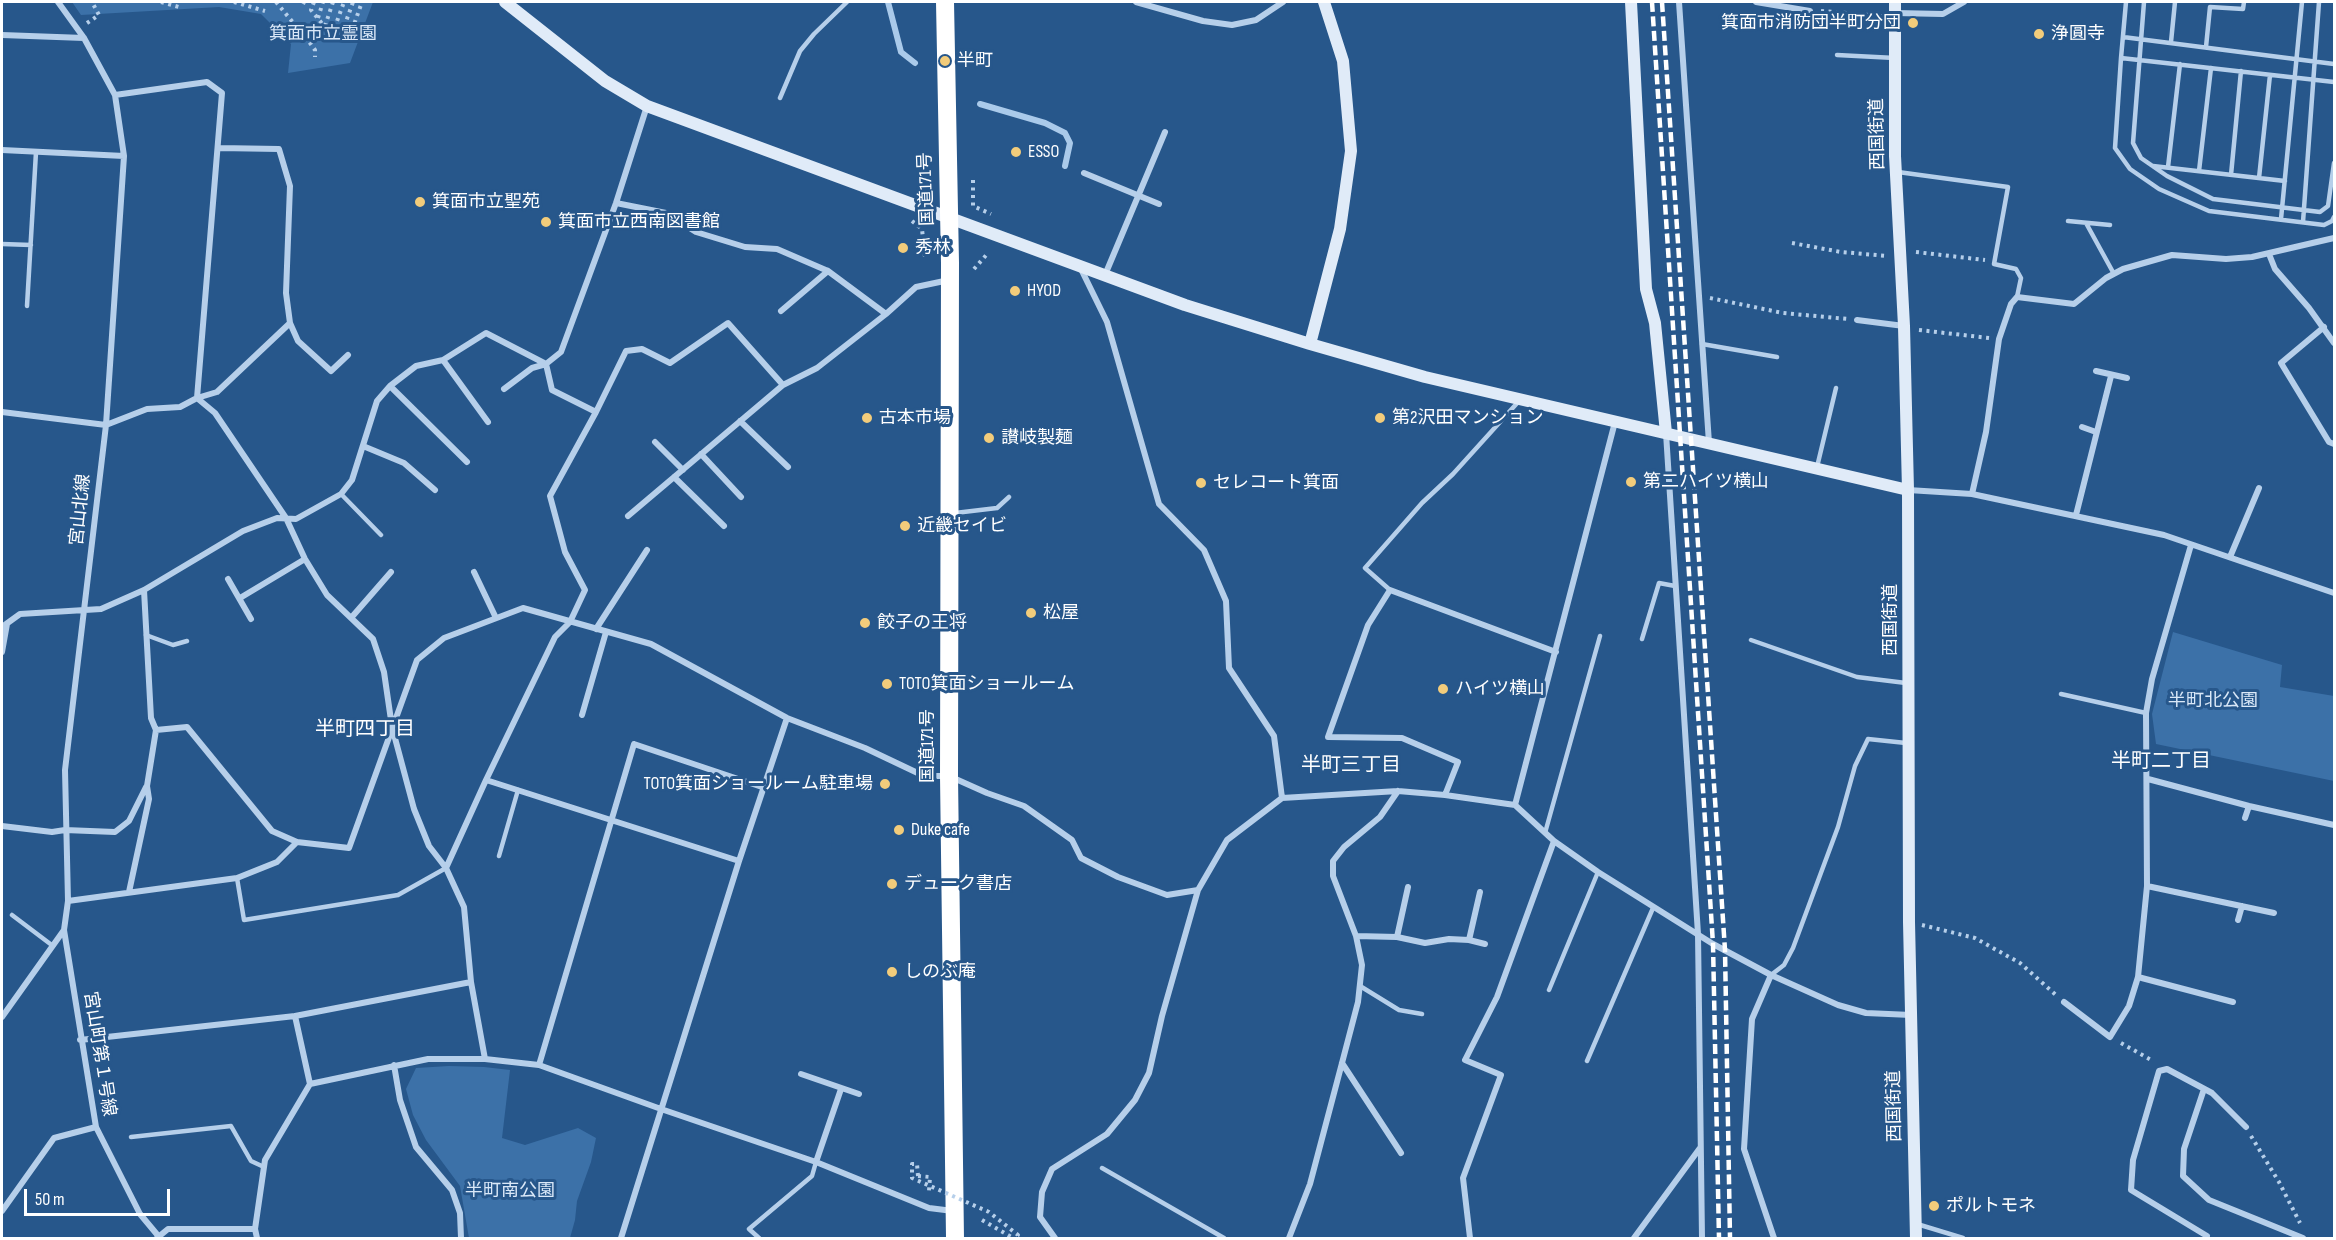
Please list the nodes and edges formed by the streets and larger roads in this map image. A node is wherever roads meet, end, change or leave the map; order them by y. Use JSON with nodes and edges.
{"nodes":[{"id":1,"x":58,"y":2,"type":"edge"},
{"id":2,"x":505,"y":2,"type":"edge"},
{"id":3,"x":945,"y":2,"type":"edge"},
{"id":4,"x":1136,"y":2,"type":"edge"},
{"id":5,"x":1283,"y":2,"type":"edge"},
{"id":6,"x":1324,"y":2,"type":"edge"},
{"id":7,"x":1631,"y":2,"type":"edge"},
{"id":8,"x":1679,"y":2,"type":"edge"},
{"id":9,"x":1756,"y":2,"type":"edge"},
{"id":10,"x":1964,"y":2,"type":"edge"},
{"id":11,"x":1895,"y":10,"type":"edge"},
{"id":12,"x":1810,"y":11,"type":"road end"},
{"id":13,"x":2,"y":35,"type":"edge"},
{"id":14,"x":84,"y":38,"type":"junction"},
{"id":15,"x":115,"y":95,"type":"junction"},
{"id":16,"x":647,"y":106,"type":"junction"},
{"id":17,"x":1165,"y":132,"type":"dead end"},
{"id":18,"x":219,"y":148,"type":"junction"},
{"id":19,"x":2,"y":150,"type":"edge"},
{"id":20,"x":124,"y":156,"type":"junction"},
{"id":21,"x":1084,"y":173,"type":"dead end"},
{"id":22,"x":1138,"y":195,"type":"junction"},
{"id":23,"x":616,"y":203,"type":"junction"},
{"id":24,"x":1159,"y":204,"type":"dead end"},
{"id":25,"x":949,"y":218,"type":"junction"},
{"id":26,"x":2334,"y":238,"type":"edge"},
{"id":27,"x":2269,"y":254,"type":"junction"},
{"id":28,"x":1080,"y":266,"type":"junction"},
{"id":29,"x":828,"y":271,"type":"junction"},
{"id":30,"x":1105,"y":276,"type":"junction"},
{"id":31,"x":949,"y":280,"type":"junction"},
{"id":32,"x":781,"y":311,"type":"dead end"},
{"id":33,"x":886,"y":314,"type":"junction"},
{"id":34,"x":1857,"y":320,"type":"road end"},
{"id":35,"x":290,"y":323,"type":"junction"},
{"id":36,"x":1904,"y":327,"type":"junction"},
{"id":37,"x":2324,"y":327,"type":"junction"},
{"id":38,"x":2334,"y":343,"type":"edge"},
{"id":39,"x":1310,"y":344,"type":"junction"},
{"id":40,"x":348,"y":355,"type":"dead end"},
{"id":41,"x":443,"y":360,"type":"junction"},
{"id":42,"x":546,"y":364,"type":"junction"},
{"id":43,"x":2096,"y":371,"type":"dead end"},
{"id":44,"x":2111,"y":376,"type":"junction"},
{"id":45,"x":2127,"y":378,"type":"dead end"},
{"id":46,"x":783,"y":386,"type":"junction"},
{"id":47,"x":390,"y":387,"type":"junction"},
{"id":48,"x":504,"y":389,"type":"dead end"},
{"id":49,"x":197,"y":398,"type":"junction"},
{"id":50,"x":2,"y":412,"type":"edge"},
{"id":51,"x":596,"y":412,"type":"junction"},
{"id":52,"x":740,"y":421,"type":"junction"},
{"id":53,"x":1615,"y":421,"type":"junction"},
{"id":54,"x":488,"y":422,"type":"dead end"},
{"id":55,"x":105,"y":425,"type":"junction"},
{"id":56,"x":2082,"y":427,"type":"dead end"},
{"id":57,"x":2096,"y":432,"type":"junction"},
{"id":58,"x":1666,"y":433,"type":"junction"},
{"id":59,"x":656,"y":442,"type":"dead end"},
{"id":60,"x":1708,"y":443,"type":"junction"},
{"id":61,"x":2334,"y":444,"type":"edge"},
{"id":62,"x":363,"y":446,"type":"junction"},
{"id":63,"x":701,"y":454,"type":"junction"},
{"id":64,"x":467,"y":462,"type":"dead end"},
{"id":65,"x":788,"y":467,"type":"dead end"},
{"id":66,"x":683,"y":470,"type":"junction"},
{"id":67,"x":674,"y":477,"type":"junction"},
{"id":68,"x":2259,"y":488,"type":"dead end"},
{"id":69,"x":435,"y":490,"type":"dead end"},
{"id":70,"x":1908,"y":490,"type":"junction"},
{"id":71,"x":1972,"y":494,"type":"junction"},
{"id":72,"x":741,"y":497,"type":"dead end"},
{"id":73,"x":2076,"y":515,"type":"junction"},
{"id":74,"x":628,"y":516,"type":"dead end"},
{"id":75,"x":286,"y":518,"type":"junction"},
{"id":76,"x":724,"y":526,"type":"dead end"},
{"id":77,"x":2191,"y":545,"type":"junction"},
{"id":78,"x":647,"y":550,"type":"dead end"},
{"id":79,"x":2230,"y":557,"type":"junction"},
{"id":80,"x":304,"y":559,"type":"junction"},
{"id":81,"x":474,"y":572,"type":"dead end"},
{"id":82,"x":392,"y":573,"type":"dead end"},
{"id":83,"x":228,"y":579,"type":"dead end"},
{"id":84,"x":144,"y":590,"type":"junction"},
{"id":85,"x":2334,"y":593,"type":"edge"},
{"id":86,"x":240,"y":598,"type":"junction"},
{"id":87,"x":85,"y":609,"type":"junction"},
{"id":88,"x":351,"y":618,"type":"junction"},
{"id":89,"x":496,"y":618,"type":"junction"},
{"id":90,"x":251,"y":620,"type":"dead end"},
{"id":91,"x":570,"y":622,"type":"junction"},
{"id":92,"x":4,"y":626,"type":"edge"},
{"id":93,"x":596,"y":629,"type":"junction"},
{"id":94,"x":606,"y":632,"type":"junction"},
{"id":95,"x":2,"y":652,"type":"edge"},
{"id":96,"x":1556,"y":652,"type":"junction"},
{"id":97,"x":582,"y":715,"type":"dead end"},
{"id":98,"x":787,"y":718,"type":"junction"},
{"id":99,"x":392,"y":727,"type":"junction"},
{"id":100,"x":156,"y":730,"type":"junction"},
{"id":101,"x":949,"y":776,"type":"junction"},
{"id":102,"x":2148,"y":779,"type":"junction"},
{"id":103,"x":486,"y":780,"type":"junction"},
{"id":104,"x":147,"y":786,"type":"junction"},
{"id":105,"x":762,"y":788,"type":"junction"},
{"id":106,"x":1398,"y":791,"type":"junction"},
{"id":107,"x":1445,"y":795,"type":"junction"},
{"id":108,"x":1282,"y":798,"type":"junction"},
{"id":109,"x":1515,"y":805,"type":"junction"},
{"id":110,"x":2249,"y":806,"type":"junction"},
{"id":111,"x":2245,"y":818,"type":"dead end"},
{"id":112,"x":611,"y":819,"type":"junction"},
{"id":113,"x":2334,"y":825,"type":"edge"},
{"id":114,"x":2,"y":826,"type":"edge"},
{"id":115,"x":65,"y":830,"type":"junction"},
{"id":116,"x":1554,"y":841,"type":"junction"},
{"id":117,"x":297,"y":842,"type":"junction"},
{"id":118,"x":739,"y":861,"type":"junction"},
{"id":119,"x":446,"y":868,"type":"junction"},
{"id":120,"x":1408,"y":886,"type":"dead end"},
{"id":121,"x":2147,"y":886,"type":"junction"},
{"id":122,"x":1198,"y":890,"type":"junction"},
{"id":123,"x":129,"y":892,"type":"junction"},
{"id":124,"x":1480,"y":892,"type":"dead end"},
{"id":125,"x":68,"y":901,"type":"junction"},
{"id":126,"x":2242,"y":906,"type":"junction"},
{"id":127,"x":2274,"y":913,"type":"dead end"},
{"id":128,"x":2238,"y":920,"type":"dead end"},
{"id":129,"x":64,"y":930,"type":"junction"},
{"id":130,"x":1698,"y":934,"type":"junction"},
{"id":131,"x":1356,"y":936,"type":"junction"},
{"id":132,"x":1397,"y":937,"type":"junction"},
{"id":133,"x":1469,"y":940,"type":"junction"},
{"id":134,"x":1485,"y":944,"type":"dead end"},
{"id":135,"x":1771,"y":975,"type":"junction"},
{"id":136,"x":2138,"y":976,"type":"junction"},
{"id":137,"x":471,"y":982,"type":"junction"},
{"id":138,"x":2064,"y":1002,"type":"road end"},
{"id":139,"x":2233,"y":1002,"type":"dead end"},
{"id":140,"x":1911,"y":1015,"type":"junction"},
{"id":141,"x":295,"y":1016,"type":"junction"},
{"id":142,"x":2,"y":1017,"type":"edge"},
{"id":143,"x":80,"y":1040,"type":"junction"},
{"id":144,"x":485,"y":1059,"type":"junction"},
{"id":145,"x":1342,"y":1063,"type":"junction"},
{"id":146,"x":394,"y":1065,"type":"junction"},
{"id":147,"x":539,"y":1065,"type":"junction"},
{"id":148,"x":801,"y":1074,"type":"dead end"},
{"id":149,"x":310,"y":1084,"type":"junction"},
{"id":150,"x":842,"y":1089,"type":"junction"},
{"id":151,"x":2204,"y":1089,"type":"junction"},
{"id":152,"x":859,"y":1094,"type":"dead end"},
{"id":153,"x":661,"y":1109,"type":"junction"},
{"id":154,"x":96,"y":1127,"type":"junction"},
{"id":155,"x":2246,"y":1127,"type":"road end"},
{"id":156,"x":1701,"y":1147,"type":"junction"},
{"id":157,"x":1401,"y":1153,"type":"dead end"},
{"id":158,"x":816,"y":1162,"type":"junction"},
{"id":159,"x":2,"y":1211,"type":"edge"},
{"id":160,"x":953,"y":1211,"type":"junction"},
{"id":161,"x":255,"y":1229,"type":"junction"},
{"id":162,"x":158,"y":1238,"type":"edge"},
{"id":163,"x":257,"y":1239,"type":"edge"},
{"id":164,"x":461,"y":1239,"type":"edge"},
{"id":165,"x":621,"y":1239,"type":"edge"},
{"id":166,"x":955,"y":1239,"type":"edge"},
{"id":167,"x":1054,"y":1239,"type":"edge"},
{"id":168,"x":1289,"y":1239,"type":"edge"},
{"id":169,"x":1470,"y":1239,"type":"edge"},
{"id":170,"x":1634,"y":1239,"type":"edge"},
{"id":171,"x":1702,"y":1239,"type":"edge"},
{"id":172,"x":1774,"y":1239,"type":"edge"},
{"id":173,"x":1916,"y":1239,"type":"edge"},
{"id":174,"x":2206,"y":1239,"type":"edge"},
{"id":175,"x":2303,"y":1239,"type":"edge"}],
"edges":[{"from":1,"to":14,"type":"street","name":"宮山北線"},
{"from":2,"to":16,"type":"street"},
{"from":3,"to":25,"type":"highway","name":"国道171号"},
{"from":4,"to":5,"type":"street"},
{"from":6,"to":39,"type":"street"},
{"from":7,"to":58,"type":"street"},
{"from":8,"to":60,"type":"street"},
{"from":9,"to":12,"type":"street"},
{"from":10,"to":11,"type":"street"},
{"from":11,"to":36,"type":"street","name":"西国街道"},
{"from":13,"to":14,"type":"street"},
{"from":14,"to":15,"type":"street","name":"宮山北線"},
{"from":15,"to":18,"type":"street"},
{"from":15,"to":20,"type":"street","name":"宮山北線"},
{"from":16,"to":23,"type":"street"},
{"from":16,"to":25,"type":"street"},
{"from":17,"to":22,"type":"street"},
{"from":18,"to":35,"type":"street"},
{"from":18,"to":49,"type":"street"},
{"from":19,"to":20,"type":"street"},
{"from":20,"to":55,"type":"street","name":"宮山北線"},
{"from":21,"to":22,"type":"street"},
{"from":22,"to":24,"type":"street"},
{"from":22,"to":30,"type":"street"},
{"from":23,"to":29,"type":"street"},
{"from":23,"to":42,"type":"street"},
{"from":25,"to":28,"type":"street"},
{"from":25,"to":31,"type":"highway","name":"国道171号"},
{"from":26,"to":27,"type":"street"},
{"from":27,"to":37,"type":"street"},
{"from":27,"to":71,"type":"street"},
{"from":28,"to":30,"type":"street"},
{"from":28,"to":108,"type":"street"},
{"from":29,"to":32,"type":"street"},
{"from":29,"to":33,"type":"street"},
{"from":30,"to":39,"type":"street"},
{"from":31,"to":33,"type":"street"},
{"from":31,"to":101,"type":"highway","name":"国道171号"},
{"from":33,"to":46,"type":"street"},
{"from":34,"to":36,"type":"street"},
{"from":35,"to":40,"type":"street"},
{"from":35,"to":49,"type":"street"},
{"from":36,"to":70,"type":"street","name":"西国街道"},
{"from":37,"to":38,"type":"street"},
{"from":37,"to":61,"type":"street"},
{"from":39,"to":53,"type":"street"},
{"from":41,"to":42,"type":"street"},
{"from":41,"to":47,"type":"street"},
{"from":41,"to":54,"type":"street"},
{"from":42,"to":48,"type":"street"},
{"from":42,"to":51,"type":"street"},
{"from":43,"to":44,"type":"street"},
{"from":44,"to":45,"type":"street"},
{"from":44,"to":57,"type":"street"},
{"from":46,"to":51,"type":"street"},
{"from":46,"to":52,"type":"street"},
{"from":47,"to":62,"type":"street"},
{"from":47,"to":64,"type":"street"},
{"from":49,"to":55,"type":"street"},
{"from":49,"to":75,"type":"street"},
{"from":50,"to":55,"type":"street"},
{"from":51,"to":91,"type":"street"},
{"from":52,"to":63,"type":"street"},
{"from":52,"to":65,"type":"street"},
{"from":53,"to":58,"type":"street"},
{"from":53,"to":96,"type":"street"},
{"from":55,"to":87,"type":"street","name":"宮山北線"},
{"from":56,"to":57,"type":"street"},
{"from":57,"to":73,"type":"street"},
{"from":58,"to":60,"type":"street"},
{"from":58,"to":130,"type":"street"},
{"from":59,"to":66,"type":"street"},
{"from":60,"to":70,"type":"street"},
{"from":62,"to":69,"type":"street"},
{"from":62,"to":75,"type":"street"},
{"from":63,"to":66,"type":"street"},
{"from":63,"to":72,"type":"street"},
{"from":66,"to":67,"type":"street"},
{"from":67,"to":74,"type":"street"},
{"from":67,"to":76,"type":"street"},
{"from":68,"to":79,"type":"street"},
{"from":70,"to":71,"type":"street"},
{"from":70,"to":140,"type":"street","name":"西国街道"},
{"from":71,"to":73,"type":"street"},
{"from":73,"to":77,"type":"street"},
{"from":75,"to":80,"type":"street"},
{"from":75,"to":84,"type":"street"},
{"from":77,"to":79,"type":"street"},
{"from":77,"to":102,"type":"street"},
{"from":78,"to":93,"type":"street"},
{"from":79,"to":85,"type":"street"},
{"from":80,"to":86,"type":"street"},
{"from":80,"to":88,"type":"street"},
{"from":81,"to":89,"type":"street"},
{"from":82,"to":88,"type":"street"},
{"from":83,"to":86,"type":"street"},
{"from":84,"to":87,"type":"street"},
{"from":84,"to":100,"type":"street"},
{"from":86,"to":90,"type":"street"},
{"from":87,"to":92,"type":"street"},
{"from":87,"to":115,"type":"street","name":"宮山北線"},
{"from":88,"to":99,"type":"street"},
{"from":89,"to":91,"type":"street"},
{"from":89,"to":99,"type":"street"},
{"from":91,"to":93,"type":"street"},
{"from":91,"to":103,"type":"street"},
{"from":92,"to":95,"type":"street"},
{"from":93,"to":94,"type":"street"},
{"from":94,"to":97,"type":"street"},
{"from":94,"to":98,"type":"street"},
{"from":96,"to":107,"type":"street"},
{"from":96,"to":109,"type":"street"},
{"from":98,"to":101,"type":"street"},
{"from":98,"to":105,"type":"street"},
{"from":99,"to":117,"type":"street"},
{"from":99,"to":119,"type":"street"},
{"from":100,"to":104,"type":"street"},
{"from":100,"to":117,"type":"street"},
{"from":101,"to":122,"type":"street"},
{"from":101,"to":160,"type":"highway","name":"国道171号"},
{"from":102,"to":110,"type":"street"},
{"from":102,"to":121,"type":"street"},
{"from":103,"to":112,"type":"street"},
{"from":103,"to":119,"type":"street"},
{"from":104,"to":115,"type":"street"},
{"from":104,"to":123,"type":"street"},
{"from":105,"to":112,"type":"street"},
{"from":105,"to":118,"type":"street"},
{"from":106,"to":107,"type":"street"},
{"from":106,"to":108,"type":"street"},
{"from":106,"to":131,"type":"street"},
{"from":107,"to":109,"type":"street"},
{"from":108,"to":122,"type":"street"},
{"from":109,"to":116,"type":"street"},
{"from":110,"to":111,"type":"street"},
{"from":110,"to":113,"type":"street"},
{"from":112,"to":118,"type":"street"},
{"from":112,"to":147,"type":"street"},
{"from":114,"to":115,"type":"street"},
{"from":115,"to":125,"type":"street","name":"宮山北線"},
{"from":116,"to":130,"type":"street"},
{"from":116,"to":169,"type":"street"},
{"from":117,"to":123,"type":"street"},
{"from":118,"to":153,"type":"street"},
{"from":119,"to":137,"type":"street"},
{"from":120,"to":132,"type":"street"},
{"from":121,"to":126,"type":"street"},
{"from":121,"to":136,"type":"street"},
{"from":122,"to":167,"type":"street"},
{"from":123,"to":125,"type":"street"},
{"from":124,"to":133,"type":"street"},
{"from":125,"to":129,"type":"street","name":"宮山北線"},
{"from":126,"to":127,"type":"street"},
{"from":126,"to":128,"type":"street"},
{"from":129,"to":142,"type":"street","name":"宮山北線"},
{"from":129,"to":143,"type":"street","name":"宮山町第１号線"},
{"from":130,"to":135,"type":"street"},
{"from":130,"to":156,"type":"street"},
{"from":131,"to":132,"type":"street"},
{"from":131,"to":145,"type":"street"},
{"from":132,"to":133,"type":"street"},
{"from":133,"to":134,"type":"street"},
{"from":135,"to":140,"type":"street"},
{"from":135,"to":172,"type":"street"},
{"from":136,"to":138,"type":"street"},
{"from":136,"to":139,"type":"street"},
{"from":137,"to":141,"type":"street"},
{"from":137,"to":144,"type":"street"},
{"from":140,"to":173,"type":"street","name":"西国街道"},
{"from":141,"to":143,"type":"street"},
{"from":141,"to":149,"type":"street"},
{"from":143,"to":154,"type":"street","name":"宮山町第１号線"},
{"from":144,"to":146,"type":"street"},
{"from":144,"to":147,"type":"street"},
{"from":145,"to":157,"type":"street"},
{"from":145,"to":168,"type":"street"},
{"from":146,"to":149,"type":"street"},
{"from":146,"to":164,"type":"street"},
{"from":147,"to":153,"type":"street"},
{"from":148,"to":150,"type":"street"},
{"from":149,"to":161,"type":"street"},
{"from":150,"to":152,"type":"street"},
{"from":150,"to":158,"type":"street"},
{"from":151,"to":155,"type":"street"},
{"from":151,"to":174,"type":"street"},
{"from":151,"to":175,"type":"street"},
{"from":153,"to":158,"type":"street"},
{"from":153,"to":165,"type":"street"},
{"from":154,"to":159,"type":"street"},
{"from":154,"to":162,"type":"street","name":"宮山町第１号線"},
{"from":156,"to":170,"type":"street"},
{"from":156,"to":171,"type":"street"},
{"from":158,"to":160,"type":"street"},
{"from":160,"to":166,"type":"highway","name":"国道171号"},
{"from":161,"to":162,"type":"street"},
{"from":161,"to":163,"type":"street"}]}
